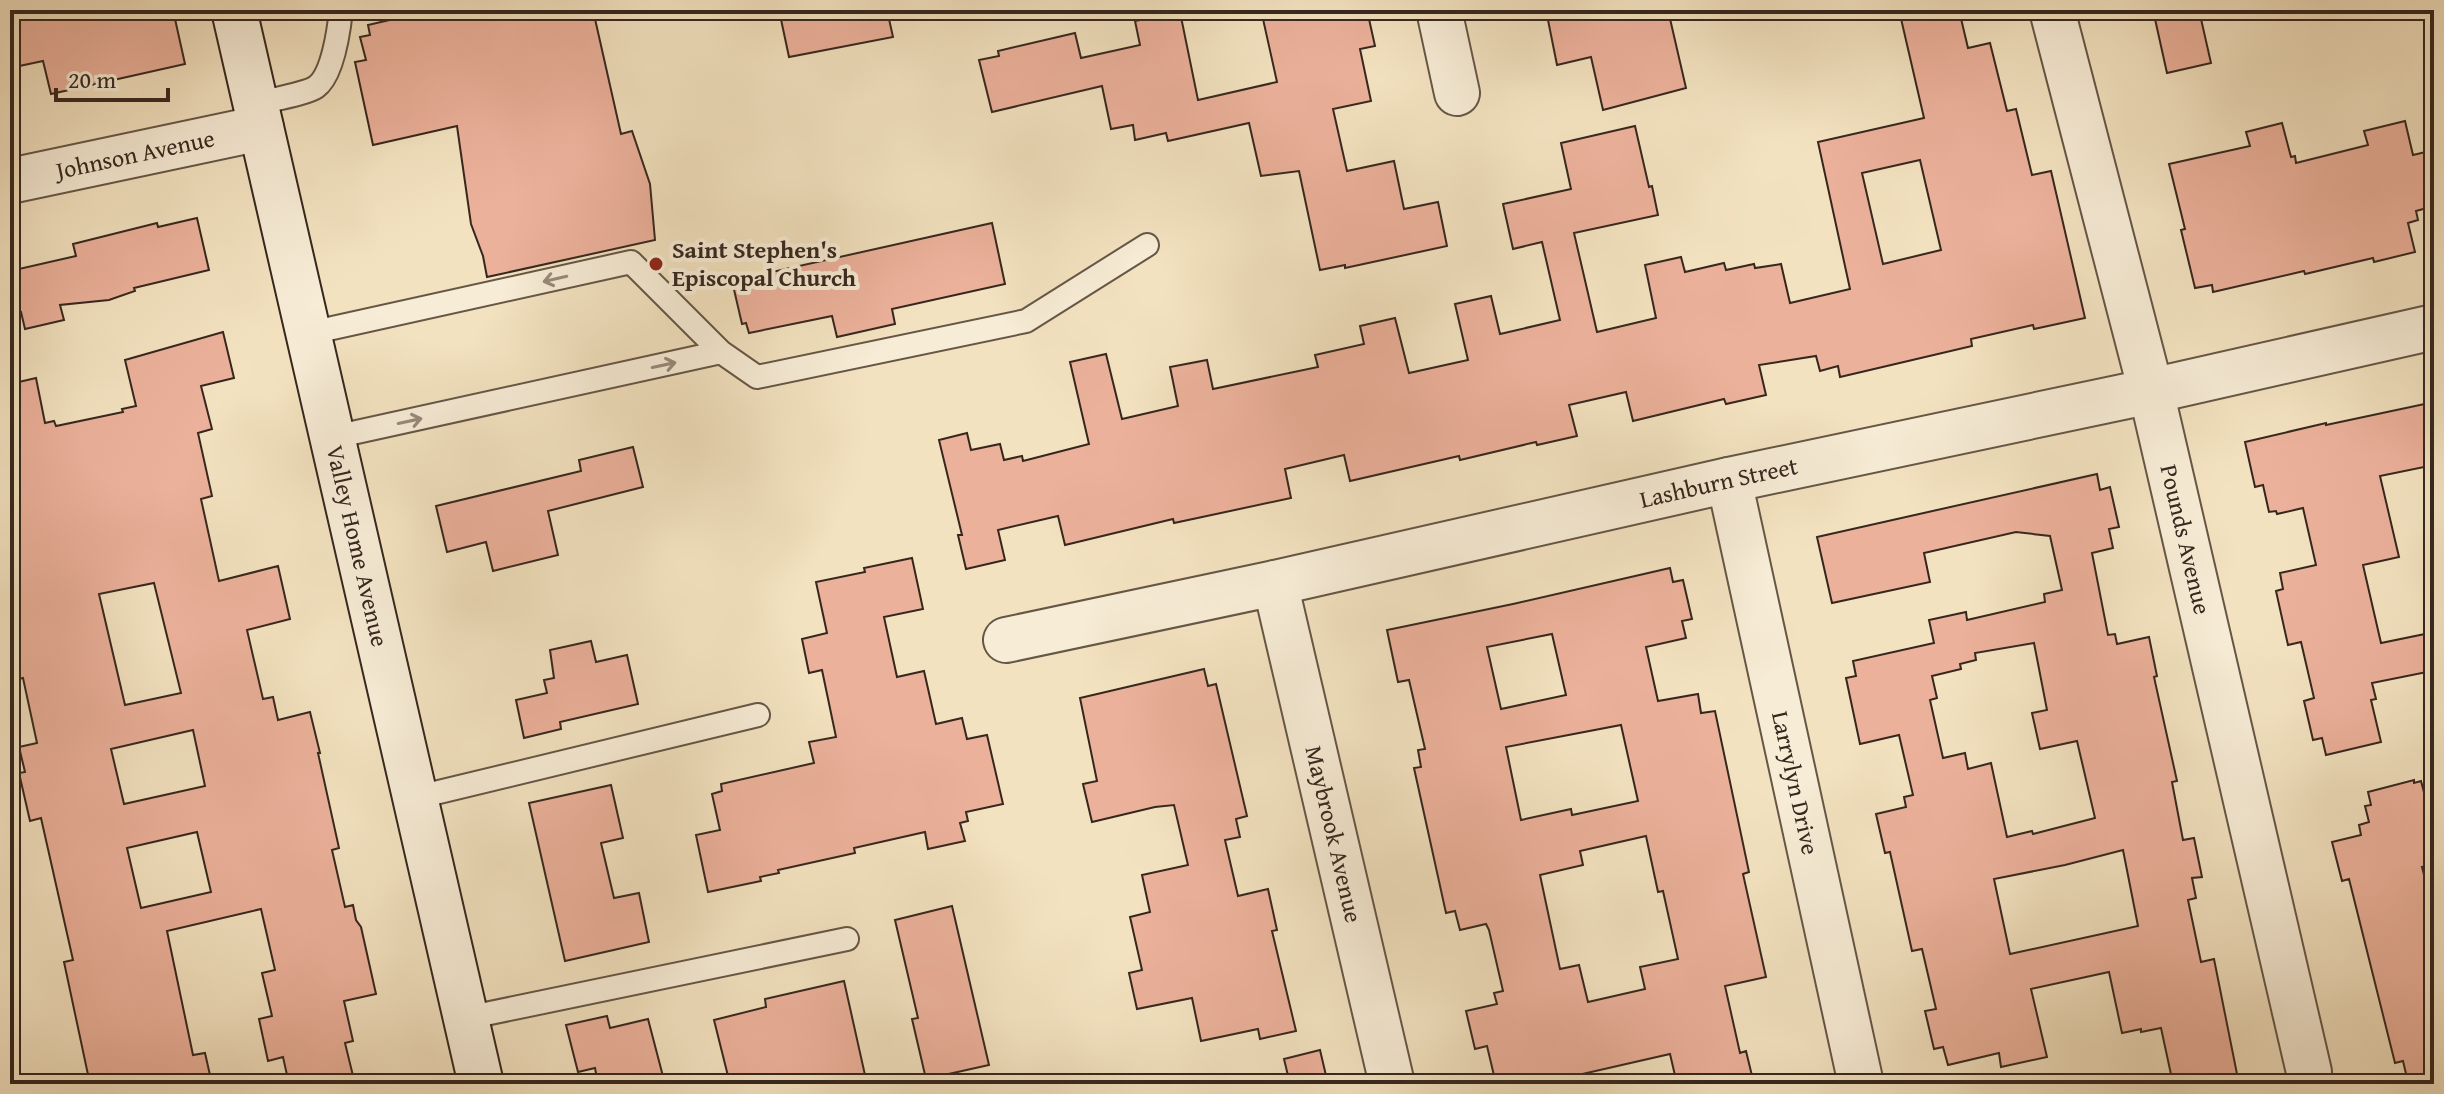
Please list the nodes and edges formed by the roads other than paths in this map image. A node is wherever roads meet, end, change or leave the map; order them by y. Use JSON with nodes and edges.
{"nodes":[{"id":1,"x":234,"y":10,"type":"edge"},
{"id":2,"x":341,"y":10,"type":"edge"},
{"id":3,"x":1439,"y":10,"type":"edge"},
{"id":4,"x":2052,"y":10,"type":"edge"},
{"id":5,"x":1457,"y":93,"type":"dead end"},
{"id":6,"x":258,"y":116,"type":"junction"},
{"id":7,"x":10,"y":181,"type":"edge"},
{"id":8,"x":1147,"y":245,"type":"dead end"},
{"id":9,"x":2434,"y":327,"type":"edge"},
{"id":10,"x":310,"y":333,"type":"junction"},
{"id":11,"x":721,"y":352,"type":"junction"},
{"id":12,"x":2151,"y":391,"type":"junction"},
{"id":13,"x":334,"y":437,"type":"junction"},
{"id":14,"x":1729,"y":480,"type":"junction"},
{"id":15,"x":1275,"y":583,"type":"junction"},
{"id":16,"x":1006,"y":640,"type":"dead end"},
{"id":17,"x":758,"y":715,"type":"dead end"},
{"id":18,"x":414,"y":798,"type":"junction"},
{"id":19,"x":847,"y":939,"type":"dead end"},
{"id":20,"x":466,"y":1018,"type":"junction"},
{"id":21,"x":2309,"y":1072,"type":"dead end"},
{"id":22,"x":481,"y":1084,"type":"edge"},
{"id":23,"x":1392,"y":1084,"type":"edge"},
{"id":24,"x":1861,"y":1084,"type":"edge"}],
"edges":[{"from":1,"to":6,"type":"street","name":"Valley Home Avenue"},
{"from":2,"to":6,"type":"lane"},
{"from":3,"to":5,"type":"street"},
{"from":4,"to":12,"type":"street","name":"Pounds Avenue"},
{"from":6,"to":7,"type":"street","name":"Johnson Avenue"},
{"from":6,"to":10,"type":"street","name":"Valley Home Avenue"},
{"from":8,"to":11,"type":"lane"},
{"from":9,"to":12,"type":"street","name":"Lashburn Street"},
{"from":11,"to":10,"type":"lane","one_way":true},
{"from":10,"to":13,"type":"street","name":"Valley Home Avenue"},
{"from":13,"to":11,"type":"lane","one_way":true},
{"from":12,"to":14,"type":"street","name":"Lashburn Street"},
{"from":12,"to":21,"type":"street","name":"Pounds Avenue"},
{"from":13,"to":18,"type":"street","name":"Valley Home Avenue"},
{"from":14,"to":15,"type":"street","name":"Lashburn Street"},
{"from":14,"to":24,"type":"street","name":"Larrylyn Drive"},
{"from":15,"to":16,"type":"street","name":"Lashburn Street"},
{"from":15,"to":23,"type":"street","name":"Maybrook Avenue"},
{"from":17,"to":18,"type":"lane"},
{"from":18,"to":20,"type":"street","name":"Valley Home Avenue"},
{"from":19,"to":20,"type":"lane"},
{"from":20,"to":22,"type":"street","name":"Valley Home Avenue"}]}
